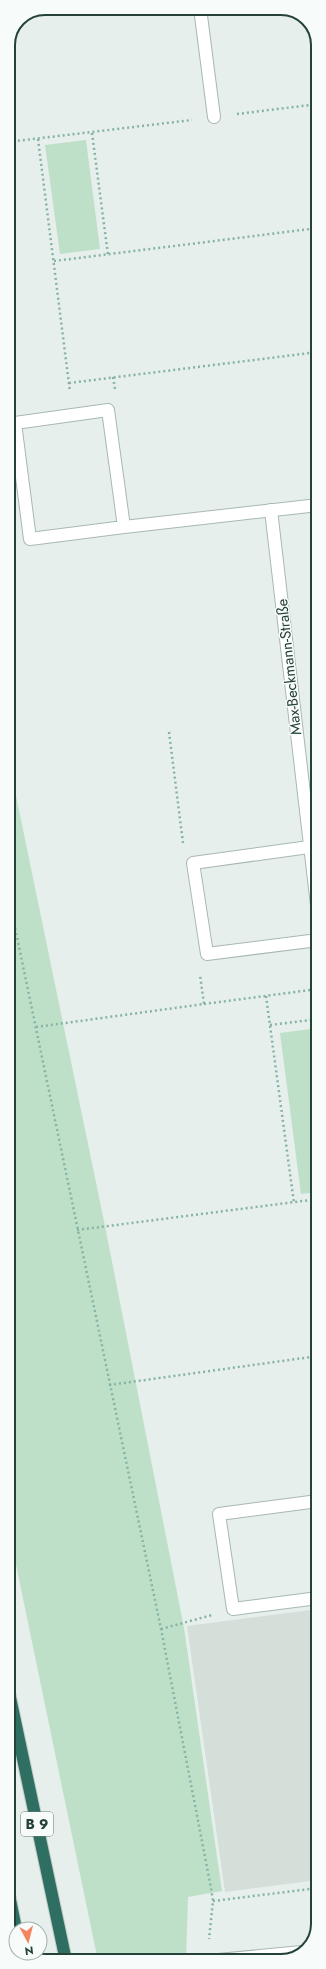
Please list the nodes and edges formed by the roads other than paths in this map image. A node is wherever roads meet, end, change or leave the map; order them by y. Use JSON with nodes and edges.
{"nodes":[{"id":1,"x":201,"y":15,"type":"edge"},
{"id":2,"x":214,"y":117,"type":"road end"},
{"id":3,"x":15,"y":423,"type":"edge"},
{"id":4,"x":15,"y":430,"type":"edge"},
{"id":5,"x":311,"y":507,"type":"edge"},
{"id":6,"x":272,"y":510,"type":"junction"},
{"id":7,"x":124,"y":527,"type":"junction"},
{"id":8,"x":309,"y":847,"type":"junction"},
{"id":9,"x":311,"y":862,"type":"edge"},
{"id":10,"x":311,"y":941,"type":"edge"},
{"id":11,"x":311,"y":1502,"type":"edge"},
{"id":12,"x":311,"y":1599,"type":"edge"},
{"id":13,"x":15,"y":1721,"type":"edge"},
{"id":14,"x":65,"y":1954,"type":"edge"}],
"edges":[{"from":1,"to":2,"type":"street"},
{"from":3,"to":7,"type":"street"},
{"from":4,"to":7,"type":"street"},
{"from":5,"to":6,"type":"street"},
{"from":6,"to":7,"type":"street"},
{"from":6,"to":8,"type":"street","name":"Max-Beckmann-Straße"},
{"from":8,"to":9,"type":"street","name":"Max-Beckmann-Straße"},
{"from":8,"to":10,"type":"street"},
{"from":11,"to":12,"type":"street"},
{"from":13,"to":14,"type":"highway","number":"B 9"}]}
